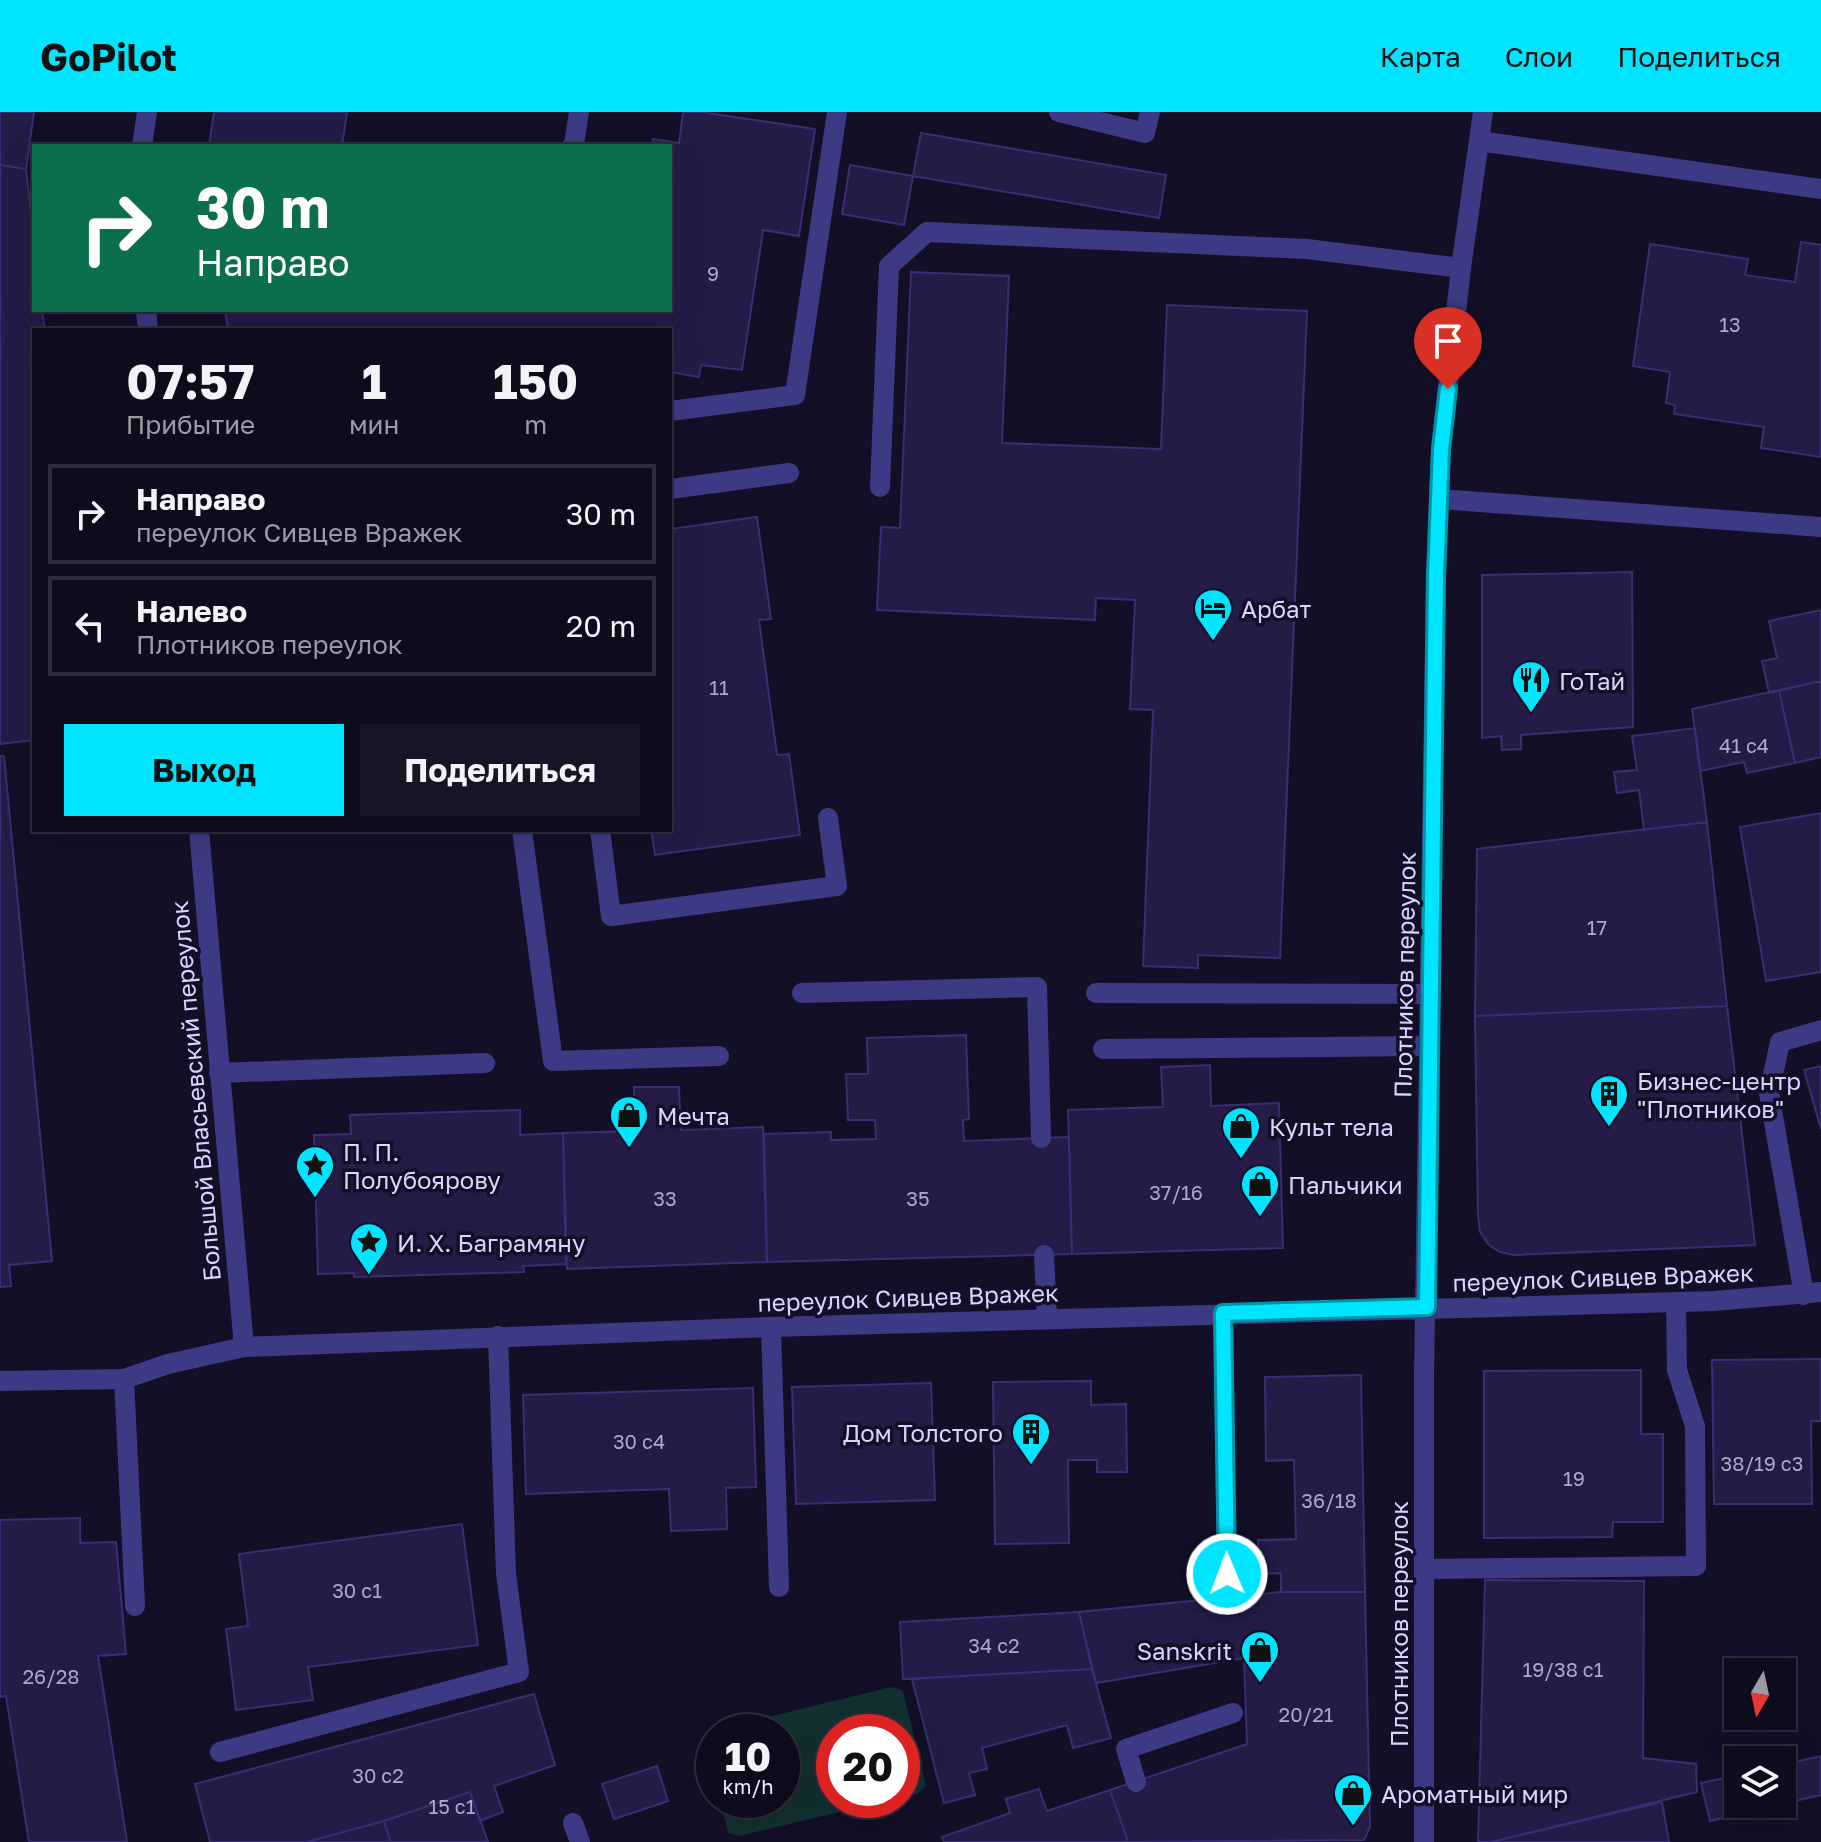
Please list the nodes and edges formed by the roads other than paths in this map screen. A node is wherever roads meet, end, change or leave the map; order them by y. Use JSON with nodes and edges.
{"nodes":[{"id":1,"x":147,"y":112,"type":"edge"},
{"id":2,"x":579,"y":112,"type":"edge"},
{"id":3,"x":837,"y":112,"type":"edge"},
{"id":4,"x":1059,"y":112,"type":"edge"},
{"id":5,"x":1150,"y":112,"type":"edge"},
{"id":6,"x":1483,"y":112,"type":"edge"},
{"id":7,"x":1479,"y":141,"type":"junction"},
{"id":8,"x":142,"y":144,"type":"edge"},
{"id":9,"x":574,"y":144,"type":"edge"},
{"id":10,"x":1821,"y":189,"type":"edge"},
{"id":11,"x":1461,"y":268,"type":"junction"},
{"id":12,"x":672,"y":411,"type":"edge"},
{"id":13,"x":789,"y":473,"type":"dead end"},
{"id":14,"x":880,"y":487,"type":"dead end"},
{"id":15,"x":672,"y":489,"type":"edge"},
{"id":16,"x":1439,"y":499,"type":"junction"},
{"id":17,"x":1821,"y":527,"type":"edge"},
{"id":18,"x":828,"y":818,"type":"dead end"},
{"id":19,"x":199,"y":832,"type":"edge"},
{"id":20,"x":522,"y":832,"type":"edge"},
{"id":21,"x":600,"y":832,"type":"edge"},
{"id":22,"x":802,"y":993,"type":"dead end"},
{"id":23,"x":1096,"y":993,"type":"dead end"},
{"id":24,"x":1430,"y":994,"type":"junction"},
{"id":25,"x":1821,"y":1030,"type":"edge"},
{"id":26,"x":1429,"y":1046,"type":"junction"},
{"id":27,"x":1103,"y":1049,"type":"dead end"},
{"id":28,"x":719,"y":1056,"type":"dead end"},
{"id":29,"x":485,"y":1063,"type":"dead end"},
{"id":30,"x":219,"y":1073,"type":"junction"},
{"id":31,"x":1041,"y":1138,"type":"dead end"},
{"id":32,"x":1044,"y":1255,"type":"dead end"},
{"id":33,"x":1812,"y":1293,"type":"edge"},
{"id":34,"x":1676,"y":1302,"type":"junction"},
{"id":35,"x":1427,"y":1307,"type":"junction"},
{"id":36,"x":1223,"y":1313,"type":"junction"},
{"id":37,"x":1047,"y":1318,"type":"junction"},
{"id":38,"x":771,"y":1327,"type":"junction"},
{"id":39,"x":498,"y":1336,"type":"junction"},
{"id":40,"x":244,"y":1347,"type":"junction"},
{"id":41,"x":124,"y":1379,"type":"junction"},
{"id":42,"x":0,"y":1381,"type":"edge"},
{"id":43,"x":1424,"y":1569,"type":"junction"},
{"id":44,"x":1227,"y":1574,"type":"dead end"},
{"id":45,"x":779,"y":1587,"type":"dead end"},
{"id":46,"x":135,"y":1606,"type":"dead end"},
{"id":47,"x":1233,"y":1713,"type":"dead end"},
{"id":48,"x":220,"y":1752,"type":"dead end"},
{"id":49,"x":1136,"y":1782,"type":"dead end"},
{"id":50,"x":1424,"y":1842,"type":"edge"}],
"edges":[{"from":1,"to":8,"type":"street"},
{"from":2,"to":9,"type":"street"},
{"from":3,"to":12,"type":"street"},
{"from":4,"to":5,"type":"street"},
{"from":6,"to":7,"type":"street","name":"Плотников переулок"},
{"from":7,"to":10,"type":"street"},
{"from":7,"to":11,"type":"street","name":"Плотников переулок"},
{"from":11,"to":14,"type":"street"},
{"from":11,"to":16,"type":"street","name":"Плотников переулок"},
{"from":13,"to":15,"type":"street"},
{"from":16,"to":17,"type":"street"},
{"from":16,"to":24,"type":"street","name":"Плотников переулок"},
{"from":18,"to":21,"type":"street"},
{"from":19,"to":30,"type":"street","name":"Большой Власьевский переулок"},
{"from":20,"to":28,"type":"street"},
{"from":22,"to":31,"type":"street"},
{"from":23,"to":24,"type":"street"},
{"from":24,"to":26,"type":"street","name":"Плотников переулок"},
{"from":25,"to":33,"type":"street"},
{"from":26,"to":27,"type":"street"},
{"from":26,"to":35,"type":"street","name":"Плотников переулок"},
{"from":29,"to":30,"type":"street"},
{"from":30,"to":40,"type":"street","name":"Большой Власьевский переулок"},
{"from":32,"to":37,"type":"street"},
{"from":33,"to":34,"type":"street","name":"переулок Сивцев Вражек"},
{"from":34,"to":35,"type":"street","name":"переулок Сивцев Вражек"},
{"from":34,"to":43,"type":"street"},
{"from":35,"to":36,"type":"street","name":"переулок Сивцев Вражек"},
{"from":35,"to":43,"type":"street","name":"Плотников переулок"},
{"from":36,"to":37,"type":"street","name":"переулок Сивцев Вражек"},
{"from":36,"to":44,"type":"street"},
{"from":37,"to":38,"type":"street","name":"переулок Сивцев Вражек"},
{"from":38,"to":39,"type":"street","name":"переулок Сивцев Вражек"},
{"from":38,"to":45,"type":"street"},
{"from":39,"to":40,"type":"street","name":"переулок Сивцев Вражек"},
{"from":39,"to":48,"type":"street"},
{"from":40,"to":41,"type":"street","name":"переулок Сивцев Вражек"},
{"from":41,"to":42,"type":"street","name":"переулок Сивцев Вражек"},
{"from":41,"to":46,"type":"street"},
{"from":43,"to":50,"type":"street","name":"Плотников переулок"},
{"from":47,"to":49,"type":"street"}]}
